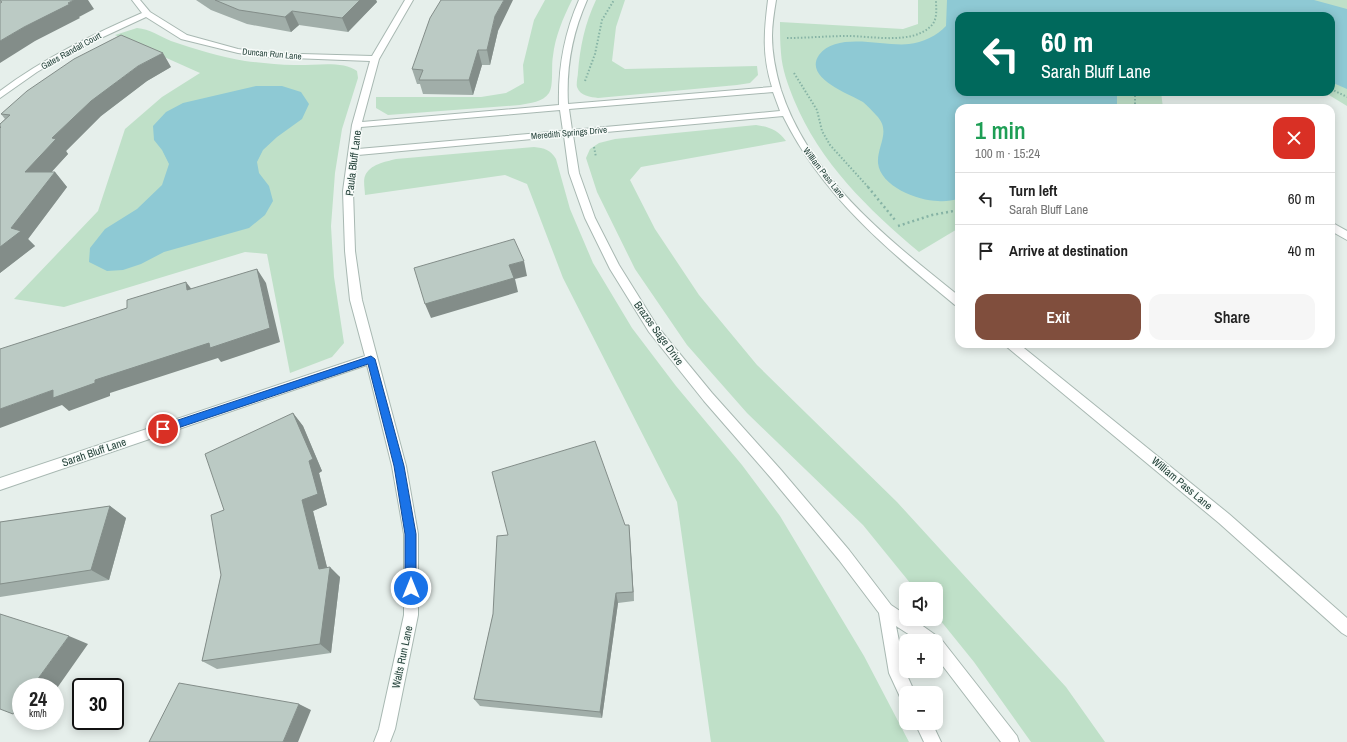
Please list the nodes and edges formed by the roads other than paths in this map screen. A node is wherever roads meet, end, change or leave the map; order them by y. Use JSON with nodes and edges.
{"nodes":[{"id":1,"x":136,"y":0,"type":"edge"},
{"id":2,"x":409,"y":0,"type":"edge"},
{"id":3,"x":583,"y":0,"type":"edge"},
{"id":4,"x":772,"y":0,"type":"edge"},
{"id":5,"x":147,"y":14,"type":"junction"},
{"id":6,"x":374,"y":58,"type":"junction"},
{"id":7,"x":776,"y":89,"type":"junction"},
{"id":8,"x":0,"y":96,"type":"edge"},
{"id":9,"x":564,"y":107,"type":"junction"},
{"id":10,"x":785,"y":113,"type":"junction"},
{"id":11,"x":357,"y":125,"type":"junction"},
{"id":12,"x":567,"y":133,"type":"junction"},
{"id":13,"x":352,"y":153,"type":"junction"},
{"id":14,"x":1335,"y":228,"type":"edge"},
{"id":15,"x":1347,"y":236,"type":"edge"},
{"id":16,"x":955,"y":299,"type":"edge"},
{"id":17,"x":1017,"y":348,"type":"edge"},
{"id":18,"x":371,"y":359,"type":"junction"},
{"id":19,"x":0,"y":484,"type":"edge"},
{"id":20,"x":886,"y":610,"type":"junction"},
{"id":21,"x":1347,"y":628,"type":"edge"},
{"id":22,"x":922,"y":634,"type":"edge"},
{"id":23,"x":943,"y":653,"type":"edge"},
{"id":24,"x":904,"y":686,"type":"edge"},
{"id":25,"x":927,"y":730,"type":"edge"},
{"id":26,"x":382,"y":742,"type":"edge"},
{"id":27,"x":933,"y":742,"type":"edge"},
{"id":28,"x":1011,"y":742,"type":"edge"}],
"edges":[{"from":1,"to":5,"type":"street","name":"Duncan Run Lane"},
{"from":2,"to":6,"type":"street","name":"Paula Bluff Lane"},
{"from":3,"to":9,"type":"street","name":"Brazos Sage Drive"},
{"from":4,"to":7,"type":"street","name":"William Pass Lane"},
{"from":5,"to":6,"type":"street","name":"Duncan Run Lane"},
{"from":5,"to":8,"type":"street","name":"Gates Randall Court"},
{"from":6,"to":11,"type":"street","name":"Paula Bluff Lane"},
{"from":7,"to":9,"type":"street"},
{"from":7,"to":10,"type":"street","name":"William Pass Lane"},
{"from":9,"to":11,"type":"street"},
{"from":9,"to":12,"type":"street","name":"Brazos Sage Drive"},
{"from":10,"to":12,"type":"street","name":"Meredith Springs Drive"},
{"from":10,"to":16,"type":"street","name":"William Pass Lane"},
{"from":11,"to":13,"type":"street","name":"Paula Bluff Lane"},
{"from":12,"to":13,"type":"street","name":"Meredith Springs Drive"},
{"from":12,"to":20,"type":"street","name":"Brazos Sage Drive"},
{"from":13,"to":18,"type":"street","name":"Paula Bluff Lane"},
{"from":14,"to":15,"type":"street"},
{"from":17,"to":21,"type":"street","name":"William Pass Lane"},
{"from":18,"to":19,"type":"street","name":"Sarah Bluff Lane"},
{"from":18,"to":26,"type":"street","name":"Walts Run Lane"},
{"from":20,"to":22,"type":"street","name":"Brazos Sage Drive"},
{"from":20,"to":24,"type":"street","name":"Brazos Sage Drive"},
{"from":23,"to":28,"type":"street"},
{"from":25,"to":27,"type":"street"}]}
